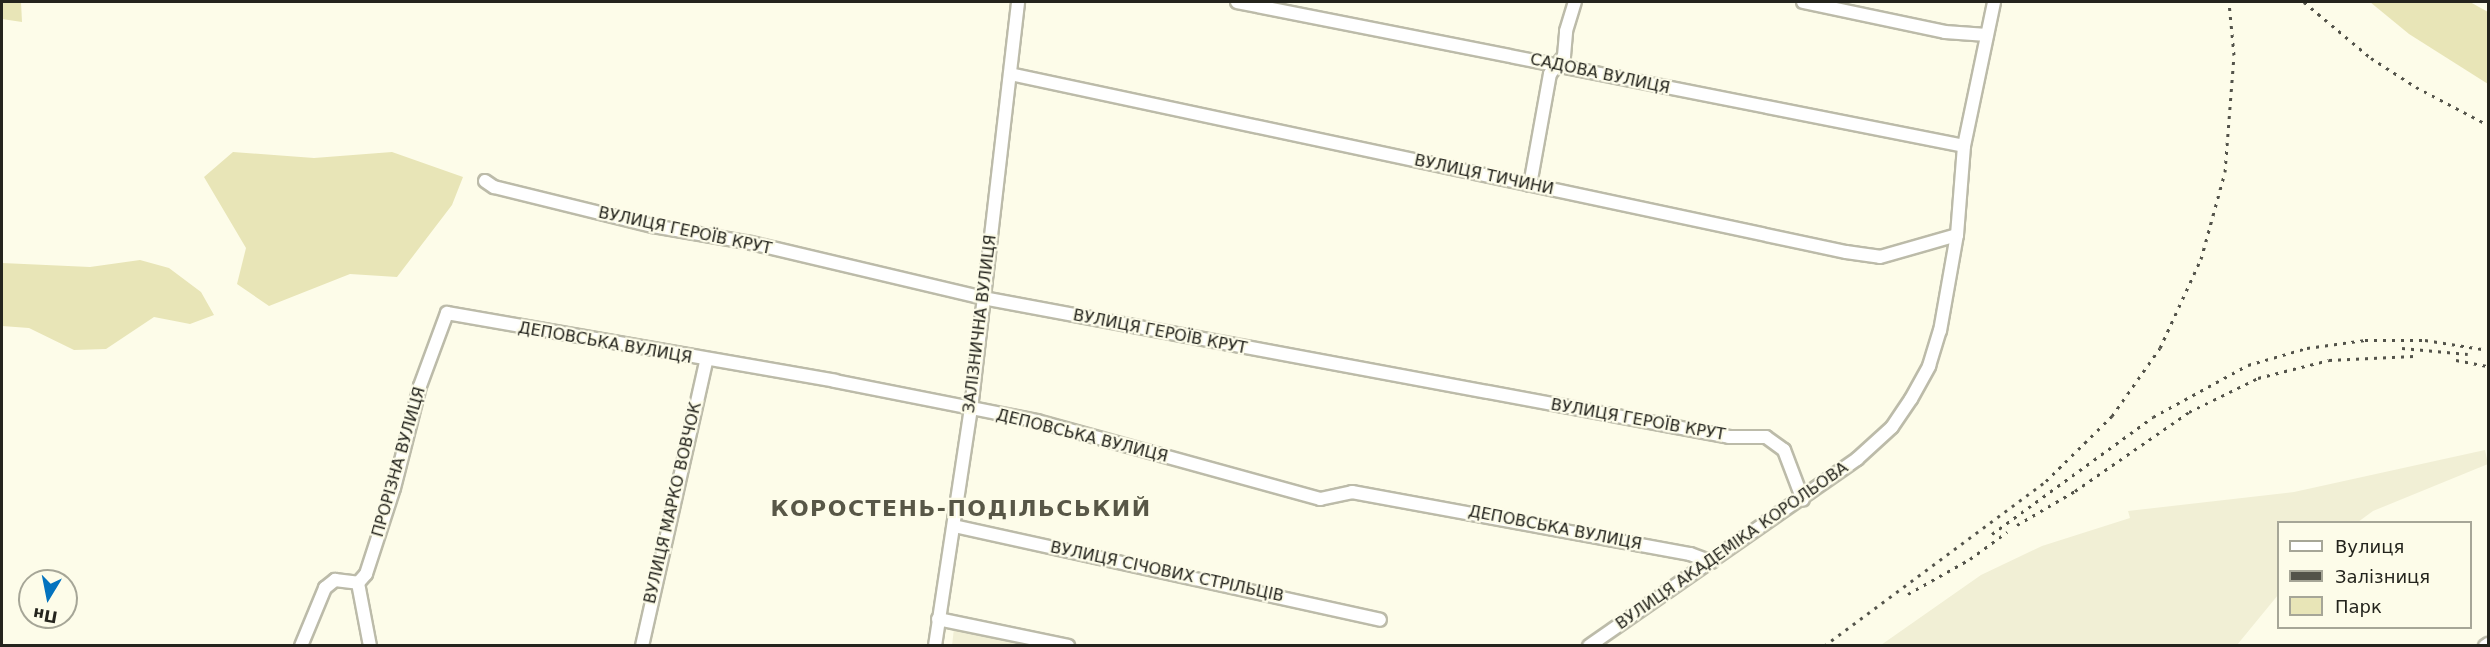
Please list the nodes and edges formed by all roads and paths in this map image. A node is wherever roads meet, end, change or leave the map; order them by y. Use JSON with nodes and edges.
{"nodes":[{"id":1,"x":1018,"y":2,"type":"edge"},
{"id":2,"x":1237,"y":2,"type":"edge"},
{"id":3,"x":1575,"y":2,"type":"edge"},
{"id":4,"x":1803,"y":2,"type":"edge"},
{"id":5,"x":1994,"y":2,"type":"edge"},
{"id":6,"x":1987,"y":35,"type":"junction"},
{"id":7,"x":1560,"y":65,"type":"junction"},
{"id":8,"x":1010,"y":74,"type":"junction"},
{"id":9,"x":1964,"y":146,"type":"junction"},
{"id":10,"x":485,"y":181,"type":"dead end"},
{"id":11,"x":1530,"y":185,"type":"junction"},
{"id":12,"x":1957,"y":235,"type":"junction"},
{"id":13,"x":983,"y":298,"type":"junction"},
{"id":14,"x":447,"y":313,"type":"joint"},
{"id":15,"x":706,"y":361,"type":"junction"},
{"id":16,"x":971,"y":409,"type":"junction"},
{"id":17,"x":1803,"y":500,"type":"junction"},
{"id":18,"x":954,"y":526,"type":"junction"},
{"id":19,"x":1712,"y":562,"type":"junction"},
{"id":20,"x":358,"y":584,"type":"junction"},
{"id":21,"x":938,"y":618,"type":"junction"},
{"id":22,"x":1380,"y":620,"type":"dead end"},
{"id":23,"x":301,"y":645,"type":"edge"},
{"id":24,"x":370,"y":645,"type":"edge"},
{"id":25,"x":642,"y":645,"type":"edge"},
{"id":26,"x":935,"y":645,"type":"edge"},
{"id":27,"x":1068,"y":645,"type":"edge"},
{"id":28,"x":1589,"y":645,"type":"edge"}],
"edges":[{"from":1,"to":8,"type":"street","name":"ЗАЛІЗНИЧНА ВУЛИЦЯ"},
{"from":2,"to":7,"type":"street","name":"САДОВА ВУЛИЦЯ"},
{"from":3,"to":7,"type":"street"},
{"from":4,"to":6,"type":"street"},
{"from":5,"to":6,"type":"street","name":"ВУЛИЦЯ АКАДЕМІКА КОРОЛЬОВА"},
{"from":6,"to":9,"type":"street","name":"ВУЛИЦЯ АКАДЕМІКА КОРОЛЬОВА"},
{"from":7,"to":9,"type":"street","name":"САДОВА ВУЛИЦЯ"},
{"from":7,"to":11,"type":"street"},
{"from":8,"to":11,"type":"street","name":"ВУЛИЦЯ ТИЧИНИ"},
{"from":8,"to":13,"type":"street","name":"ЗАЛІЗНИЧНА ВУЛИЦЯ"},
{"from":9,"to":12,"type":"street","name":"ВУЛИЦЯ АКАДЕМІКА КОРОЛЬОВА"},
{"from":10,"to":13,"type":"street","name":"ВУЛИЦЯ ГЕРОЇВ КРУТ"},
{"from":11,"to":12,"type":"street","name":"ВУЛИЦЯ ТИЧИНИ"},
{"from":12,"to":17,"type":"street","name":"ВУЛИЦЯ АКАДЕМІКА КОРОЛЬОВА"},
{"from":13,"to":16,"type":"street","name":"ЗАЛІЗНИЧНА ВУЛИЦЯ"},
{"from":13,"to":17,"type":"street","name":"ВУЛИЦЯ ГЕРОЇВ КРУТ"},
{"from":14,"to":15,"type":"street","name":"ДЕПОВСЬКА ВУЛИЦЯ"},
{"from":14,"to":20,"type":"street","name":"ПРОРІЗНА ВУЛИЦЯ"},
{"from":15,"to":16,"type":"street","name":"ДЕПОВСЬКА ВУЛИЦЯ"},
{"from":15,"to":25,"type":"street","name":"ВУЛИЦЯ МАРКО ВОВЧОК"},
{"from":16,"to":18,"type":"street","name":"ЗАЛІЗНИЧНА ВУЛИЦЯ"},
{"from":16,"to":19,"type":"street","name":"ДЕПОВСЬКА ВУЛИЦЯ"},
{"from":17,"to":19,"type":"street","name":"ВУЛИЦЯ АКАДЕМІКА КОРОЛЬОВА"},
{"from":18,"to":21,"type":"street","name":"ЗАЛІЗНИЧНА ВУЛИЦЯ"},
{"from":18,"to":22,"type":"street","name":"ВУЛИЦЯ СІЧОВИХ СТРІЛЬЦІВ"},
{"from":19,"to":28,"type":"street","name":"ВУЛИЦЯ АКАДЕМІКА КОРОЛЬОВА"},
{"from":20,"to":23,"type":"street"},
{"from":20,"to":24,"type":"street"},
{"from":21,"to":26,"type":"street","name":"ЗАЛІЗНИЧНА ВУЛИЦЯ"},
{"from":21,"to":27,"type":"street"}]}
